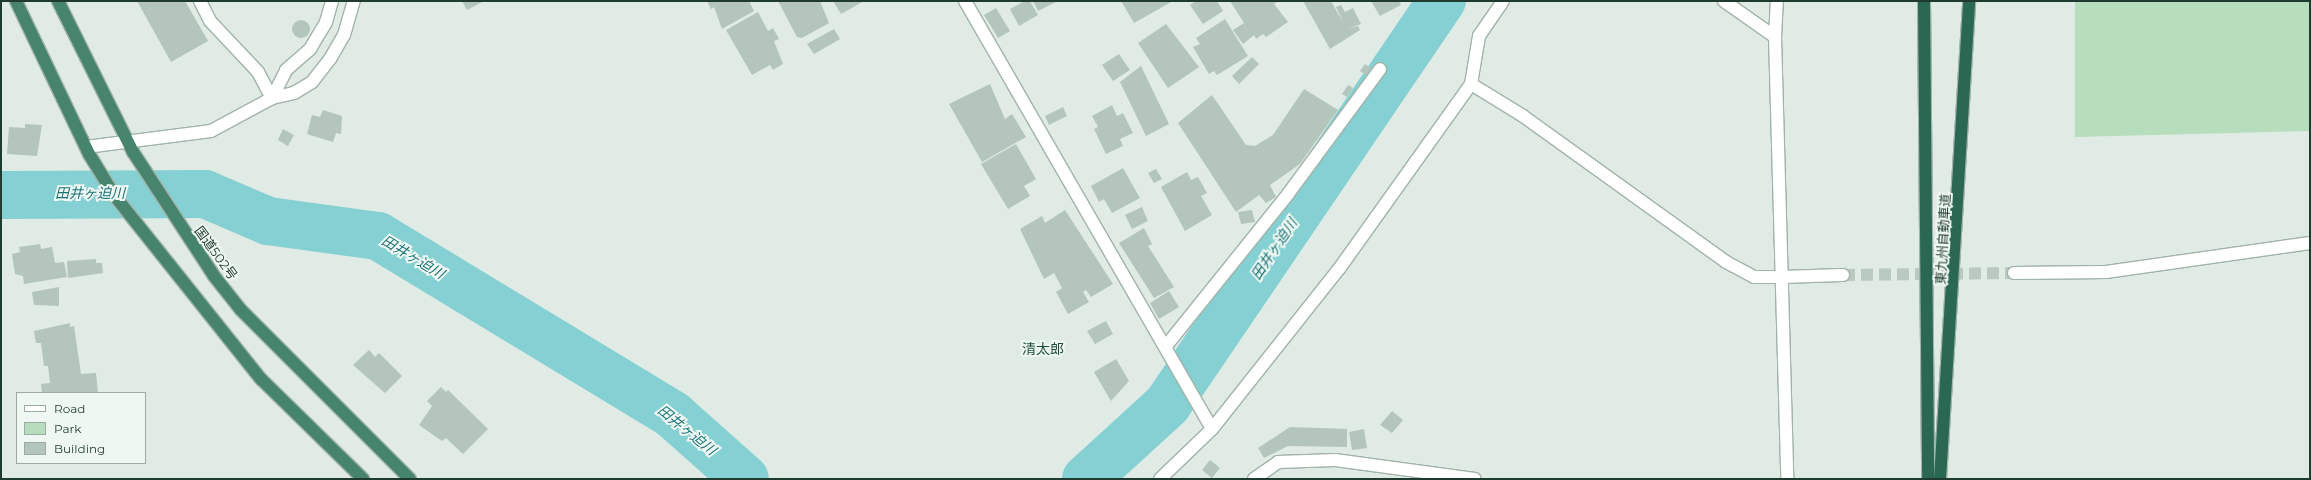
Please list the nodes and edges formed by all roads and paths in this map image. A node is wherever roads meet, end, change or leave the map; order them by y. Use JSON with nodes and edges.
{"nodes":[{"id":1,"x":16,"y":1,"type":"edge"},
{"id":2,"x":58,"y":1,"type":"edge"},
{"id":3,"x":200,"y":1,"type":"edge"},
{"id":4,"x":332,"y":1,"type":"edge"},
{"id":5,"x":354,"y":1,"type":"edge"},
{"id":6,"x":965,"y":1,"type":"edge"},
{"id":7,"x":1503,"y":1,"type":"edge"},
{"id":8,"x":1724,"y":1,"type":"edge"},
{"id":9,"x":1777,"y":1,"type":"edge"},
{"id":10,"x":1924,"y":1,"type":"edge"},
{"id":11,"x":1969,"y":1,"type":"edge"},
{"id":12,"x":1775,"y":37,"type":"junction"},
{"id":13,"x":1380,"y":69,"type":"dead end"},
{"id":14,"x":1470,"y":84,"type":"junction"},
{"id":15,"x":272,"y":98,"type":"junction"},
{"id":16,"x":131,"y":148,"type":"junction"},
{"id":17,"x":87,"y":151,"type":"junction"},
{"id":18,"x":2310,"y":243,"type":"edge"},
{"id":19,"x":2014,"y":273,"type":"tunnel mouth"},
{"id":20,"x":1843,"y":275,"type":"tunnel mouth"},
{"id":21,"x":1780,"y":277,"type":"junction"},
{"id":22,"x":1166,"y":346,"type":"junction"},
{"id":23,"x":1212,"y":429,"type":"junction"},
{"id":24,"x":363,"y":479,"type":"edge"},
{"id":25,"x":410,"y":479,"type":"edge"},
{"id":26,"x":1160,"y":479,"type":"edge"},
{"id":27,"x":1254,"y":479,"type":"edge"},
{"id":28,"x":1475,"y":479,"type":"edge"},
{"id":29,"x":1787,"y":479,"type":"edge"},
{"id":30,"x":1928,"y":479,"type":"edge"},
{"id":31,"x":1940,"y":479,"type":"edge"}],
"edges":[{"from":1,"to":17,"type":"highway"},
{"from":2,"to":16,"type":"highway","name":"国道502号"},
{"from":3,"to":15,"type":"street"},
{"from":4,"to":15,"type":"street"},
{"from":5,"to":15,"type":"street"},
{"from":6,"to":22,"type":"street"},
{"from":7,"to":14,"type":"street"},
{"from":8,"to":12,"type":"street"},
{"from":9,"to":12,"type":"street"},
{"from":10,"to":30,"type":"highway"},
{"from":11,"to":31,"type":"highway","name":"東九州自動車道"},
{"from":12,"to":21,"type":"street"},
{"from":13,"to":22,"type":"street"},
{"from":14,"to":21,"type":"street"},
{"from":14,"to":23,"type":"street"},
{"from":15,"to":16,"type":"street"},
{"from":16,"to":17,"type":"street"},
{"from":16,"to":25,"type":"highway","name":"国道502号"},
{"from":17,"to":24,"type":"highway"},
{"from":18,"to":19,"type":"street"},
{"from":20,"to":21,"type":"street"},
{"from":21,"to":29,"type":"street"},
{"from":22,"to":23,"type":"street"},
{"from":23,"to":26,"type":"street"},
{"from":27,"to":28,"type":"street"}]}
